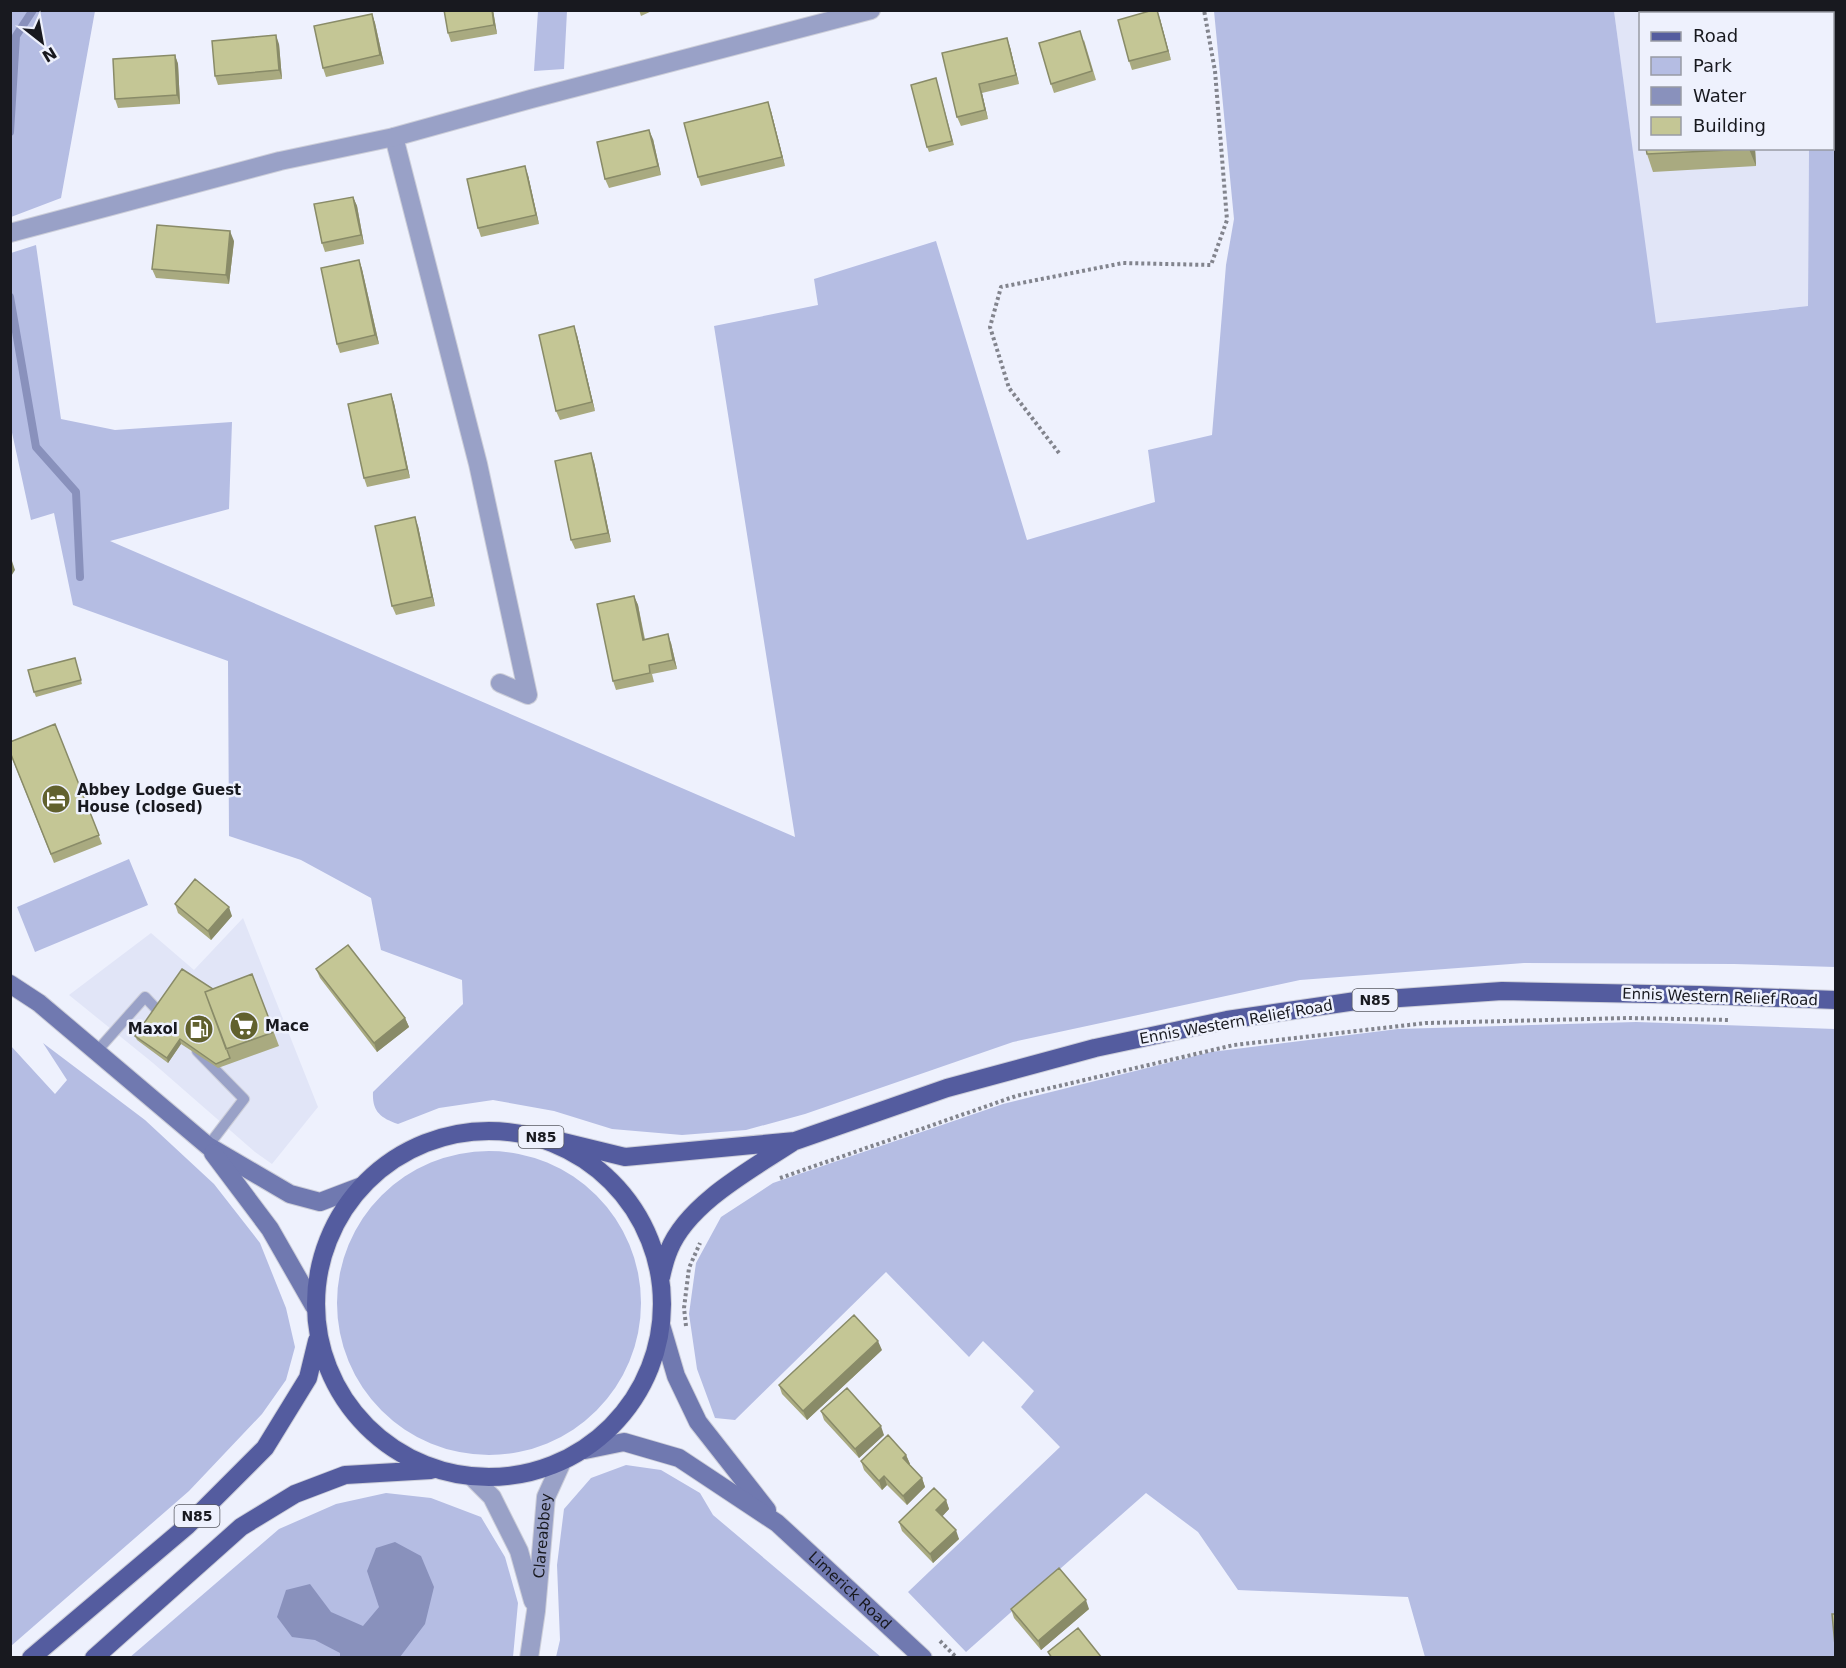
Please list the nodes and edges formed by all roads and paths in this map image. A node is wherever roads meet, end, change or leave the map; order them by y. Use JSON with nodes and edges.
{"nodes":[{"id":1,"x":871,"y":10,"type":"edge"},
{"id":2,"x":1204,"y":10,"type":"edge"},
{"id":3,"x":394,"y":137,"type":"junction"},
{"id":4,"x":16,"y":231,"type":"edge"},
{"id":5,"x":1059,"y":453,"type":"dead end"},
{"id":6,"x":501,"y":683,"type":"dead end"},
{"id":7,"x":10,"y":984,"type":"edge"},
{"id":8,"x":1836,"y":1000,"type":"edge"},
{"id":9,"x":1740,"y":1021,"type":"dead end"},
{"id":10,"x":170,"y":1023,"type":"edge"},
{"id":11,"x":186,"y":1040,"type":"edge"},
{"id":12,"x":97,"y":1051,"type":"junction"},
{"id":13,"x":547,"y":1138,"type":"junction"},
{"id":14,"x":795,"y":1141,"type":"junction"},
{"id":15,"x":208,"y":1146,"type":"junction"},
{"id":16,"x":770,"y":1182,"type":"dead end"},
{"id":17,"x":362,"y":1186,"type":"junction"},
{"id":18,"x":703,"y":1237,"type":"dead end"},
{"id":19,"x":661,"y":1277,"type":"junction"},
{"id":20,"x":314,"y":1306,"type":"junction"},
{"id":21,"x":661,"y":1325,"type":"junction"},
{"id":22,"x":686,"y":1336,"type":"dead end"},
{"id":23,"x":318,"y":1340,"type":"junction"},
{"id":24,"x":585,"y":1450,"type":"junction"},
{"id":25,"x":561,"y":1464,"type":"junction"},
{"id":26,"x":433,"y":1470,"type":"junction"},
{"id":27,"x":473,"y":1478,"type":"junction"},
{"id":28,"x":777,"y":1523,"type":"junction"},
{"id":29,"x":536,"y":1611,"type":"junction"},
{"id":30,"x":933,"y":1635,"type":"dead end"},
{"id":31,"x":32,"y":1658,"type":"edge"},
{"id":32,"x":93,"y":1658,"type":"edge"},
{"id":33,"x":529,"y":1658,"type":"edge"},
{"id":34,"x":923,"y":1658,"type":"edge"},
{"id":35,"x":957,"y":1658,"type":"edge"}],
"edges":[{"from":1,"to":3,"type":"street"},
{"from":2,"to":5,"type":"path"},
{"from":3,"to":4,"type":"street"},
{"from":3,"to":6,"type":"street"},
{"from":7,"to":12,"type":"main road"},
{"from":8,"to":14,"type":"main road","name":"Ennis Western Relief Road","number":"N85"},
{"from":9,"to":16,"type":"path"},
{"from":10,"to":12,"type":"lane"},
{"from":11,"to":15,"type":"lane"},
{"from":12,"to":15,"type":"main road"},
{"from":13,"to":14,"type":"main road","name":"Ennis Western Relief Road","number":"N85"},
{"from":13,"to":17,"type":"main road","number":"N85"},
{"from":13,"to":19,"type":"main road","number":"N85"},
{"from":14,"to":19,"type":"main road","name":"Ennis Western Relief Road","number":"N85"},
{"from":15,"to":17,"type":"main road"},
{"from":15,"to":20,"type":"main road"},
{"from":17,"to":20,"type":"main road","number":"N85"},
{"from":18,"to":22,"type":"path"},
{"from":19,"to":21,"type":"main road","number":"N85"},
{"from":20,"to":23,"type":"main road","number":"N85"},
{"from":21,"to":24,"type":"main road","number":"N85"},
{"from":21,"to":28,"type":"main road"},
{"from":23,"to":26,"type":"main road","number":"N85"},
{"from":23,"to":31,"type":"main road","number":"N85"},
{"from":24,"to":25,"type":"main road","number":"N85"},
{"from":24,"to":28,"type":"main road"},
{"from":25,"to":27,"type":"main road","number":"N85"},
{"from":25,"to":29,"type":"street","name":"Clareabbey"},
{"from":26,"to":27,"type":"main road","number":"N85"},
{"from":26,"to":32,"type":"main road","number":"N85"},
{"from":27,"to":29,"type":"street","name":"Clareabbey"},
{"from":28,"to":34,"type":"main road","name":"Limerick Road"},
{"from":29,"to":33,"type":"street","name":"Clareabbey"},
{"from":30,"to":35,"type":"path"}]}
